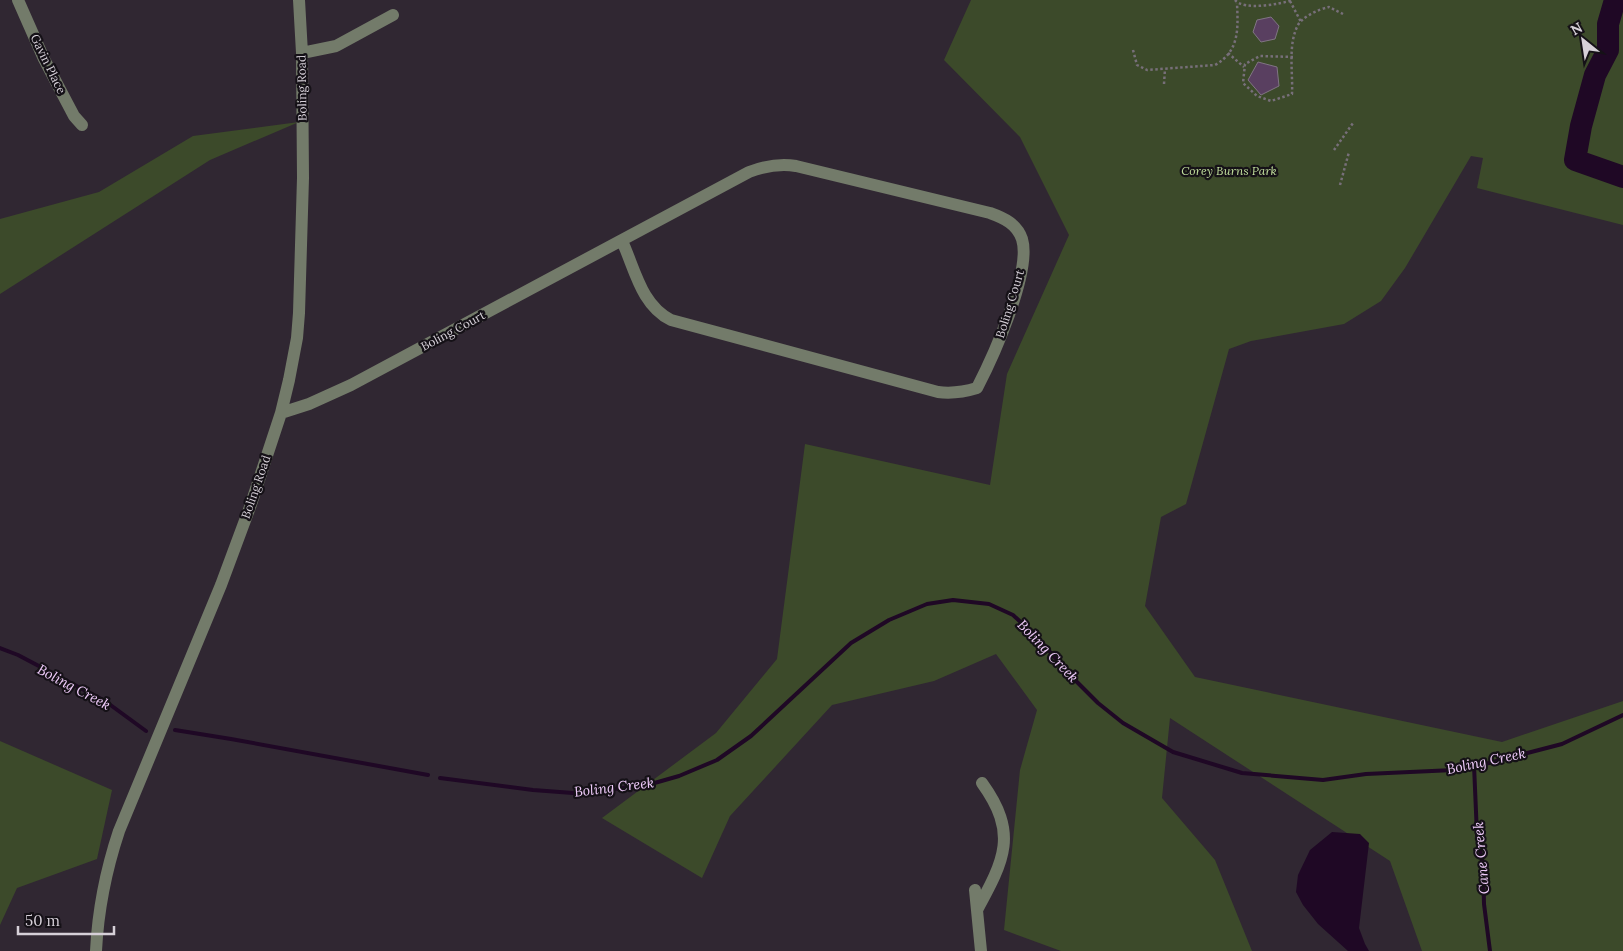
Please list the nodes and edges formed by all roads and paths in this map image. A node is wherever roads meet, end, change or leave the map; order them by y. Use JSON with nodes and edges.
{"nodes":[{"id":1,"x":18,"y":0,"type":"edge"},
{"id":2,"x":299,"y":0,"type":"edge"},
{"id":3,"x":1292,"y":0,"type":"edge"},
{"id":4,"x":1236,"y":1,"type":"edge"},
{"id":5,"x":1343,"y":14,"type":"dead end"},
{"id":6,"x":393,"y":15,"type":"dead end"},
{"id":7,"x":1301,"y":22,"type":"junction"},
{"id":8,"x":1133,"y":50,"type":"dead end"},
{"id":9,"x":302,"y":52,"type":"junction"},
{"id":10,"x":1228,"y":53,"type":"junction"},
{"id":11,"x":1293,"y":57,"type":"junction"},
{"id":12,"x":1245,"y":67,"type":"junction"},
{"id":13,"x":1165,"y":69,"type":"junction"},
{"id":14,"x":1164,"y":84,"type":"dead end"},
{"id":15,"x":1353,"y":124,"type":"dead end"},
{"id":16,"x":82,"y":125,"type":"dead end"},
{"id":17,"x":1334,"y":150,"type":"dead end"},
{"id":18,"x":1349,"y":152,"type":"dead end"},
{"id":19,"x":1340,"y":185,"type":"dead end"},
{"id":20,"x":622,"y":241,"type":"junction"},
{"id":21,"x":281,"y":413,"type":"junction"},
{"id":22,"x":982,"y":783,"type":"dead end"},
{"id":23,"x":976,"y":890,"type":"dead end"},
{"id":24,"x":978,"y":910,"type":"junction"},
{"id":25,"x":96,"y":951,"type":"edge"},
{"id":26,"x":981,"y":951,"type":"edge"}],
"edges":[{"from":1,"to":16,"type":"street","name":"Gavin Place"},
{"from":2,"to":9,"type":"street","name":"Boling Road"},
{"from":3,"to":4,"type":"path"},
{"from":3,"to":7,"type":"path"},
{"from":4,"to":10,"type":"path"},
{"from":5,"to":7,"type":"path"},
{"from":6,"to":9,"type":"street"},
{"from":7,"to":11,"type":"path"},
{"from":8,"to":13,"type":"path"},
{"from":9,"to":21,"type":"street","name":"Boling Road"},
{"from":10,"to":12,"type":"path"},
{"from":10,"to":13,"type":"path"},
{"from":11,"to":12,"type":"path"},
{"from":11,"to":12,"type":"path"},
{"from":13,"to":14,"type":"path"},
{"from":15,"to":17,"type":"path"},
{"from":18,"to":19,"type":"path"},
{"from":20,"to":20,"type":"street","name":"Boling Court"},
{"from":20,"to":21,"type":"street","name":"Boling Court"},
{"from":21,"to":25,"type":"street","name":"Boling Road"},
{"from":22,"to":24,"type":"street"},
{"from":23,"to":24,"type":"street"},
{"from":24,"to":26,"type":"street"}]}
